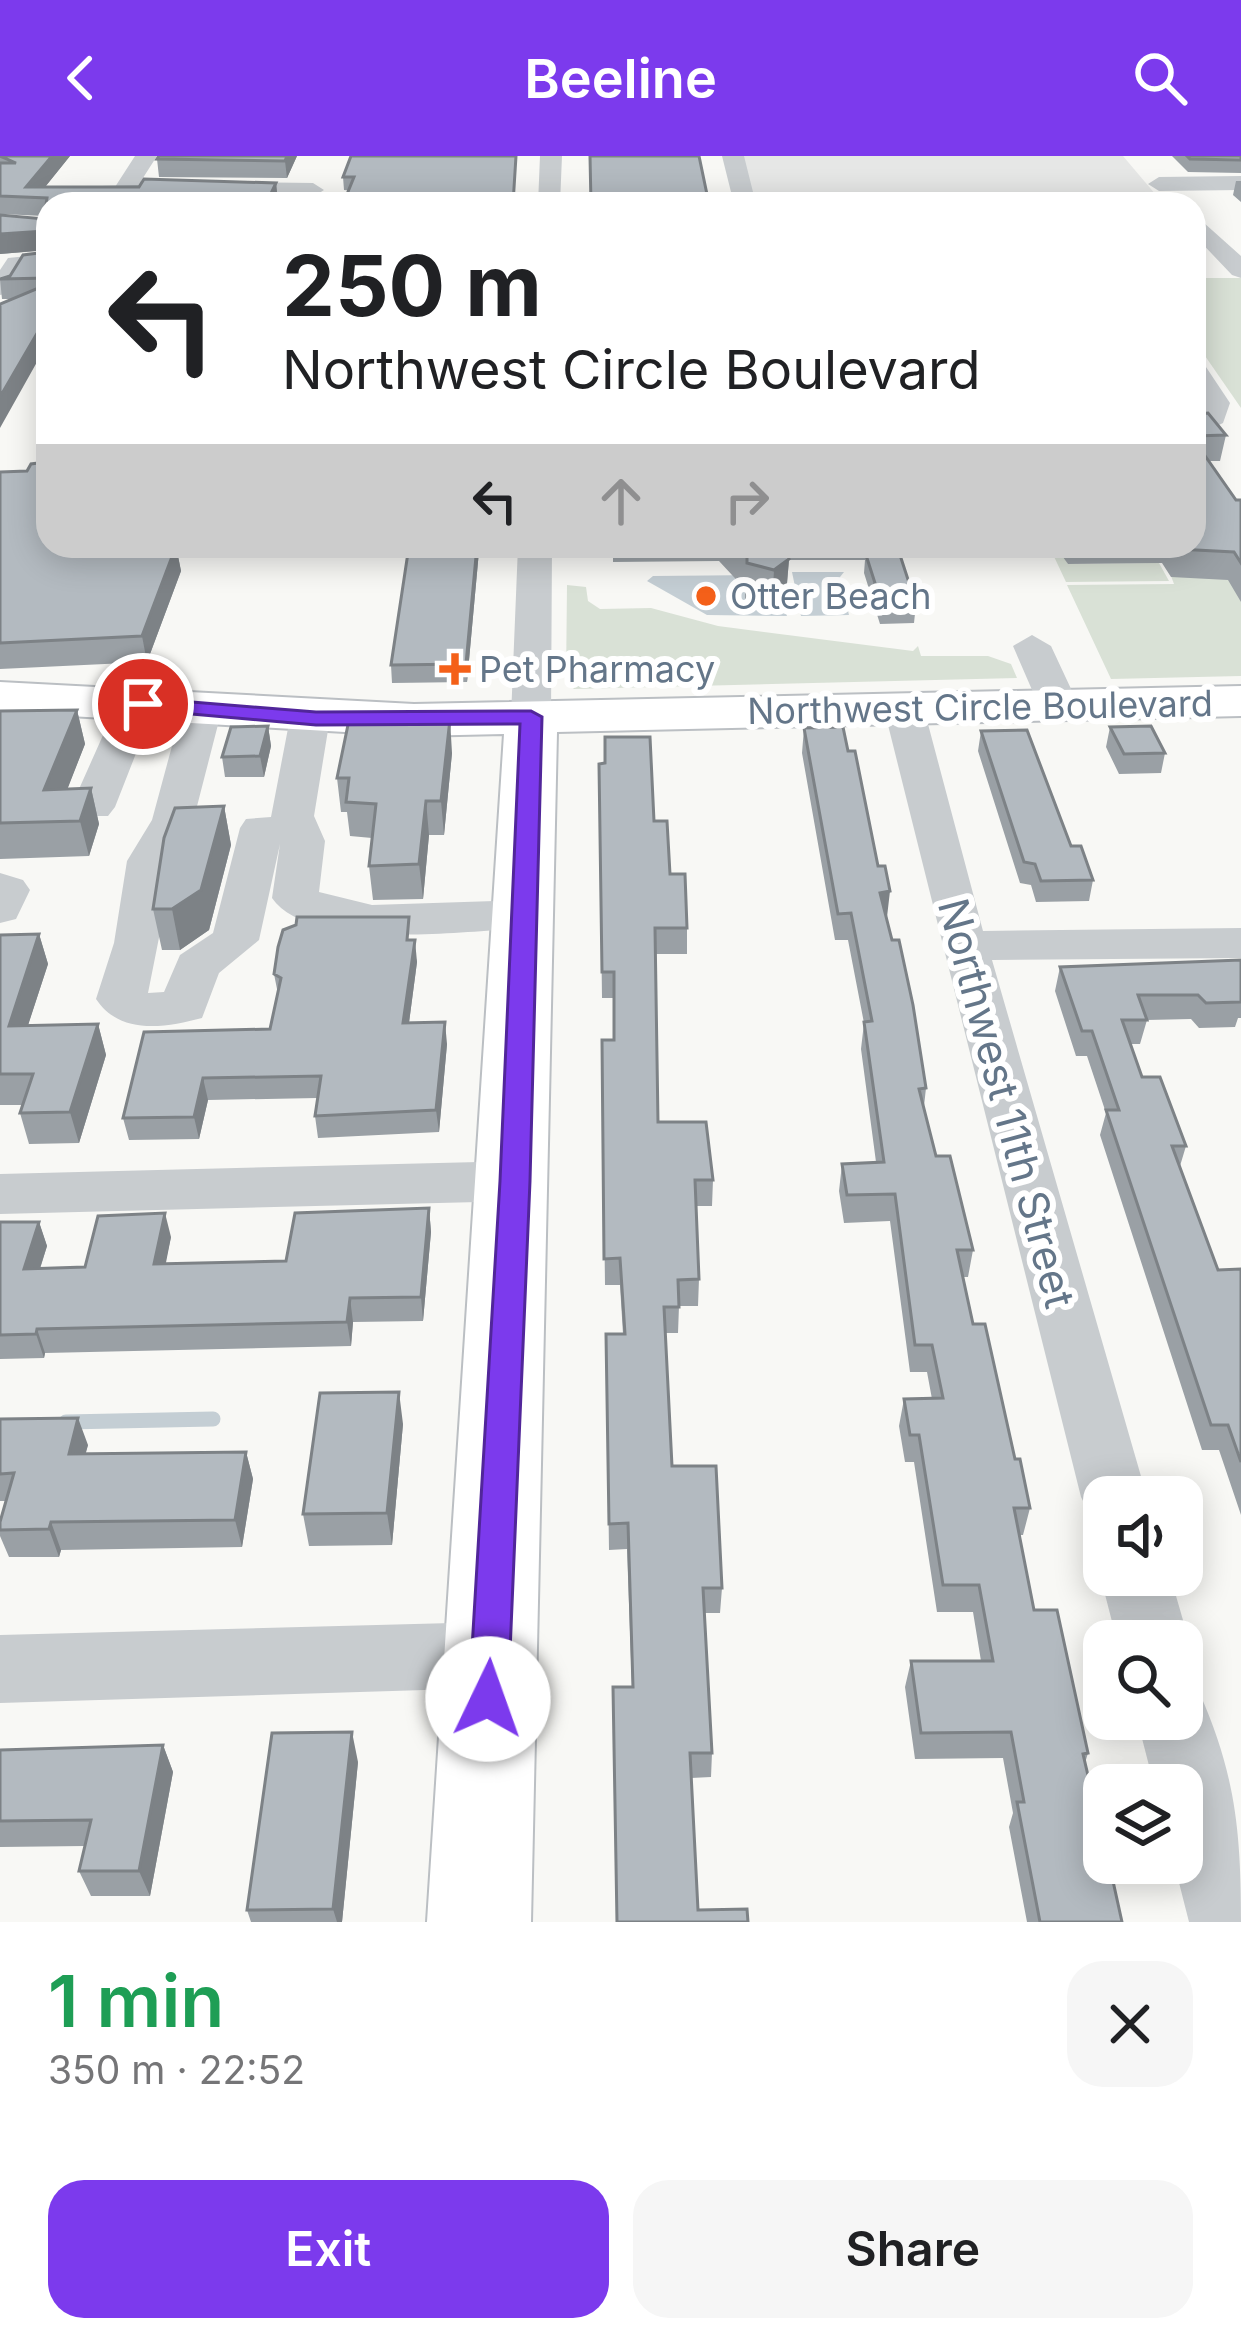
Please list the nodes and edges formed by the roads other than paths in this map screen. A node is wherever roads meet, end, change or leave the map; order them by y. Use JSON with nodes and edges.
{"nodes":[{"id":1,"x":146,"y":156,"type":"edge"},
{"id":2,"x":551,"y":156,"type":"edge"},
{"id":3,"x":733,"y":156,"type":"edge"},
{"id":4,"x":1163,"y":188,"type":"edge"},
{"id":5,"x":1241,"y":188,"type":"edge"},
{"id":6,"x":313,"y":189,"type":"edge"},
{"id":7,"x":550,"y":192,"type":"edge"},
{"id":8,"x":742,"y":192,"type":"edge"},
{"id":9,"x":1206,"y":233,"type":"edge"},
{"id":10,"x":36,"y":262,"type":"edge"},
{"id":11,"x":1241,"y":271,"type":"edge"},
{"id":12,"x":1206,"y":272,"type":"edge"},
{"id":13,"x":36,"y":287,"type":"edge"},
{"id":14,"x":1,"y":288,"type":"edge"},
{"id":15,"x":1206,"y":389,"type":"edge"},
{"id":16,"x":1206,"y":421,"type":"edge"},
{"id":17,"x":535,"y":558,"type":"edge"},
{"id":18,"x":1032,"y":646,"type":"dead end"},
{"id":19,"x":0,"y":697,"type":"edge"},
{"id":20,"x":1241,"y":700,"type":"edge"},
{"id":21,"x":143,"y":704,"type":"junction"},
{"id":22,"x":1059,"y":706,"type":"junction"},
{"id":23,"x":904,"y":709,"type":"junction"},
{"id":24,"x":202,"y":710,"type":"junction"},
{"id":25,"x":531,"y":717,"type":"junction"},
{"id":26,"x":310,"y":718,"type":"junction"},
{"id":27,"x":93,"y":807,"type":"edge"},
{"id":28,"x":174,"y":821,"type":"junction"},
{"id":29,"x":278,"y":828,"type":"junction"},
{"id":30,"x":0,"y":887,"type":"edge"},
{"id":31,"x":0,"y":909,"type":"edge"},
{"id":32,"x":524,"y":914,"type":"junction"},
{"id":33,"x":1241,"y":943,"type":"edge"},
{"id":34,"x":964,"y":946,"type":"junction"},
{"id":35,"x":515,"y":1181,"type":"junction"},
{"id":36,"x":0,"y":1193,"type":"edge"},
{"id":37,"x":1108,"y":1476,"type":"edge"},
{"id":38,"x":490,"y":1655,"type":"junction"},
{"id":39,"x":0,"y":1669,"type":"edge"},
{"id":40,"x":1180,"y":1740,"type":"edge"},
{"id":41,"x":479,"y":1922,"type":"edge"},
{"id":42,"x":1229,"y":1922,"type":"edge"}],
"edges":[{"from":1,"to":6,"type":"street"},
{"from":2,"to":7,"type":"street"},
{"from":3,"to":8,"type":"street"},
{"from":4,"to":5,"type":"street"},
{"from":9,"to":11,"type":"street"},
{"from":10,"to":14,"type":"street"},
{"from":11,"to":12,"type":"street"},
{"from":13,"to":14,"type":"street"},
{"from":15,"to":16,"type":"street"},
{"from":17,"to":25,"type":"street"},
{"from":18,"to":22,"type":"street"},
{"from":19,"to":21,"type":"main road","name":"Northwest Circle Boulevard"},
{"from":20,"to":22,"type":"main road","name":"Northwest Circle Boulevard"},
{"from":21,"to":24,"type":"main road","name":"Northwest Circle Boulevard"},
{"from":21,"to":27,"type":"street"},
{"from":22,"to":23,"type":"main road","name":"Northwest Circle Boulevard"},
{"from":23,"to":25,"type":"main road","name":"Northwest Circle Boulevard"},
{"from":23,"to":34,"type":"street","name":"Northwest 11th Street"},
{"from":24,"to":26,"type":"main road","name":"Northwest Circle Boulevard"},
{"from":24,"to":28,"type":"street"},
{"from":25,"to":26,"type":"main road","name":"Northwest Circle Boulevard"},
{"from":25,"to":32,"type":"main road"},
{"from":26,"to":29,"type":"street"},
{"from":28,"to":29,"type":"street"},
{"from":28,"to":29,"type":"street"},
{"from":29,"to":32,"type":"street"},
{"from":30,"to":31,"type":"street"},
{"from":32,"to":35,"type":"main road"},
{"from":33,"to":34,"type":"street"},
{"from":34,"to":37,"type":"street","name":"Northwest 11th Street"},
{"from":35,"to":36,"type":"street"},
{"from":35,"to":38,"type":"main road"},
{"from":38,"to":39,"type":"street"},
{"from":38,"to":41,"type":"main road"},
{"from":40,"to":42,"type":"street"}]}
